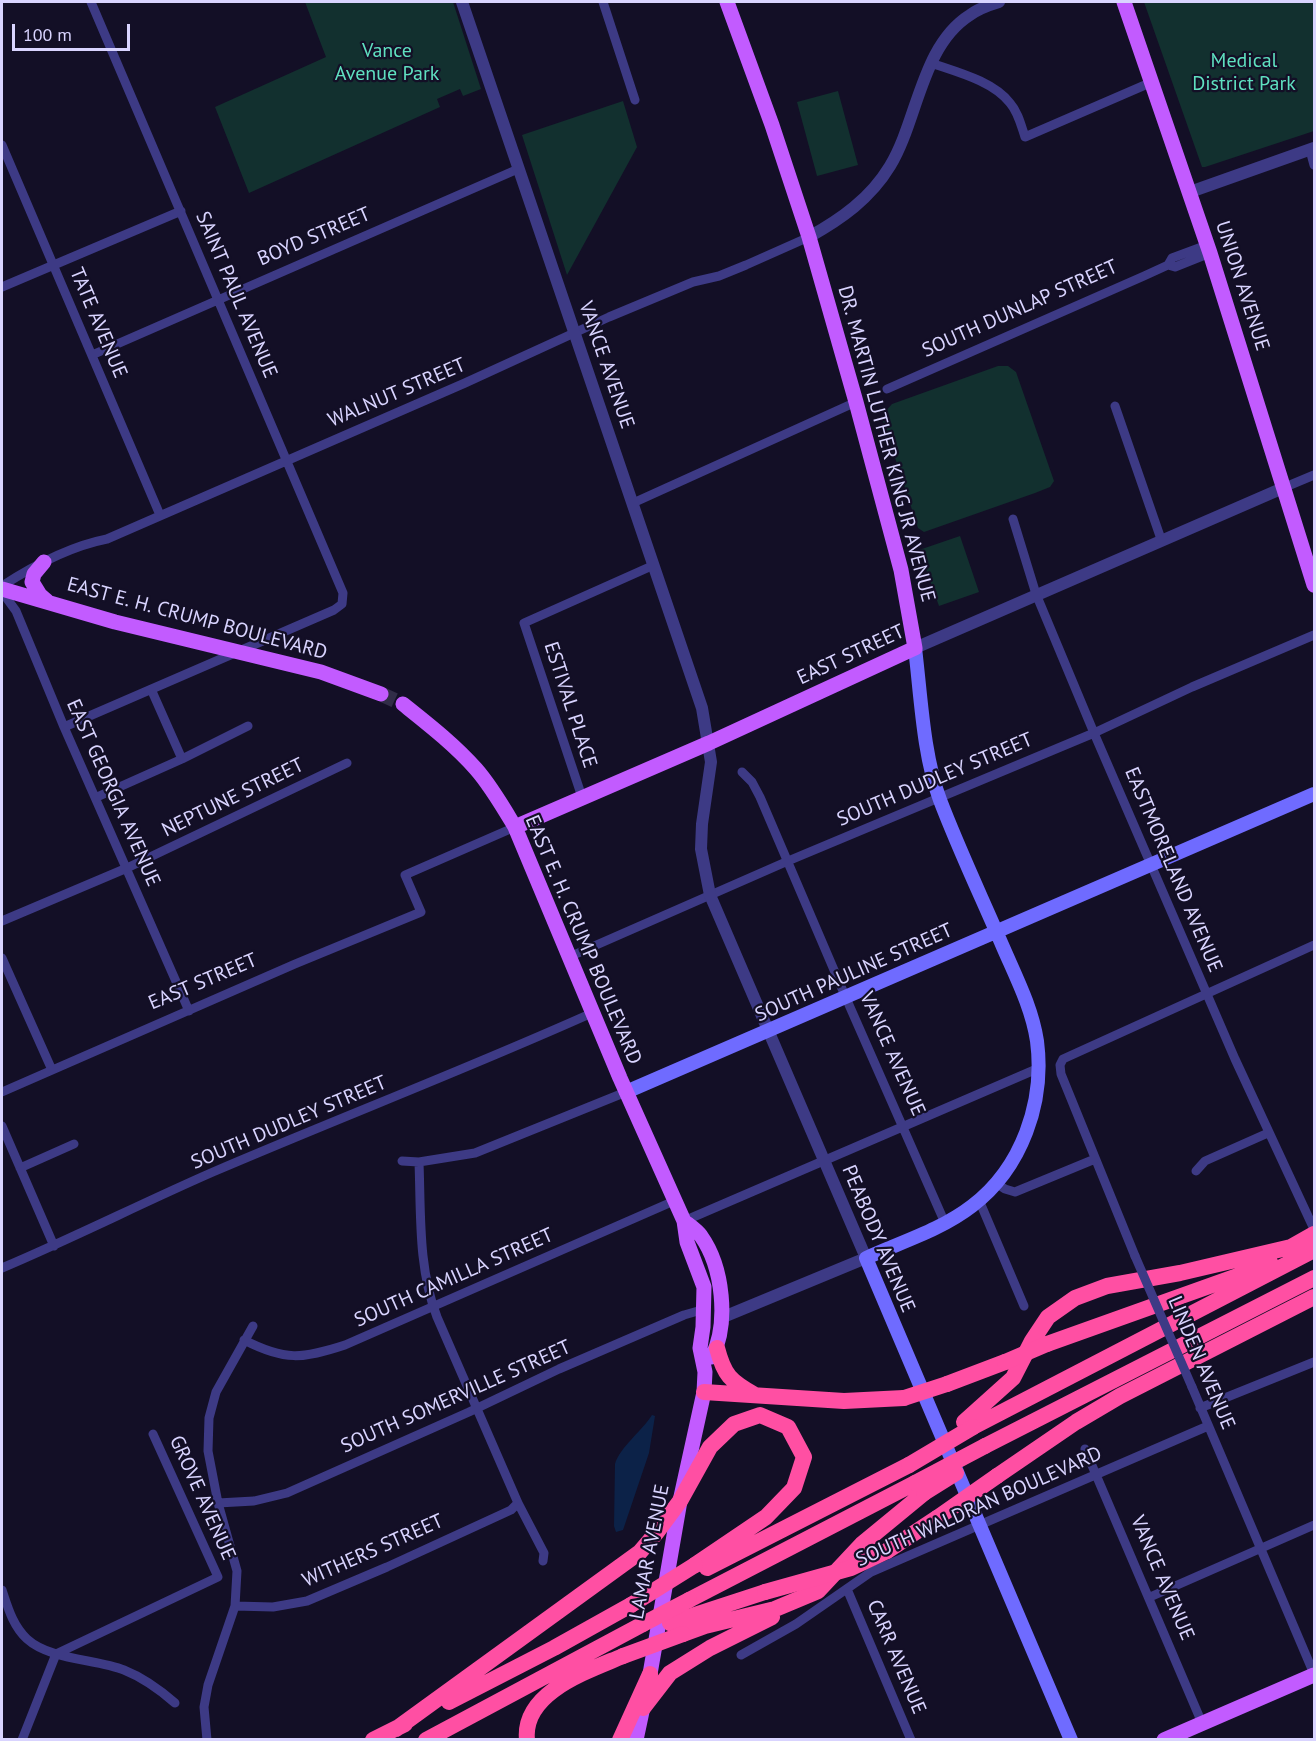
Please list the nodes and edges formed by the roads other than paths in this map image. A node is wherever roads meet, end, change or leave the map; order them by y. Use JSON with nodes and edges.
{"nodes":[{"id":1,"x":91,"y":2,"type":"edge"},
{"id":2,"x":462,"y":2,"type":"edge"},
{"id":3,"x":603,"y":2,"type":"edge"},
{"id":4,"x":727,"y":2,"type":"edge"},
{"id":5,"x":999,"y":2,"type":"edge"},
{"id":6,"x":1124,"y":2,"type":"edge"},
{"id":7,"x":932,"y":63,"type":"junction"},
{"id":8,"x":1152,"y":82,"type":"junction"},
{"id":9,"x":635,"y":100,"type":"dead end"},
{"id":10,"x":2,"y":145,"type":"edge"},
{"id":11,"x":1312,"y":149,"type":"edge"},
{"id":12,"x":1314,"y":165,"type":"edge"},
{"id":13,"x":518,"y":170,"type":"junction"},
{"id":14,"x":1190,"y":192,"type":"junction"},
{"id":15,"x":181,"y":211,"type":"junction"},
{"id":16,"x":809,"y":237,"type":"junction"},
{"id":17,"x":1209,"y":249,"type":"junction"},
{"id":18,"x":54,"y":265,"type":"junction"},
{"id":19,"x":2,"y":287,"type":"edge"},
{"id":20,"x":219,"y":299,"type":"junction"},
{"id":21,"x":575,"y":333,"type":"junction"},
{"id":22,"x":92,"y":355,"type":"junction"},
{"id":23,"x":887,"y":389,"type":"dead end"},
{"id":24,"x":856,"y":402,"type":"junction"},
{"id":25,"x":1115,"y":406,"type":"dead end"},
{"id":26,"x":287,"y":459,"type":"junction"},
{"id":27,"x":1314,"y":476,"type":"edge"},
{"id":28,"x":1283,"y":488,"type":"junction"},
{"id":29,"x":633,"y":503,"type":"junction"},
{"id":30,"x":160,"y":515,"type":"junction"},
{"id":31,"x":1013,"y":519,"type":"dead end"},
{"id":32,"x":1161,"y":539,"type":"junction"},
{"id":33,"x":44,"y":562,"type":"junction"},
{"id":34,"x":654,"y":565,"type":"junction"},
{"id":35,"x":1314,"y":585,"type":"edge"},
{"id":36,"x":2,"y":589,"type":"edge"},
{"id":37,"x":1036,"y":594,"type":"junction"},
{"id":38,"x":47,"y":601,"type":"junction"},
{"id":39,"x":1314,"y":635,"type":"edge"},
{"id":40,"x":915,"y":648,"type":"junction"},
{"id":41,"x":239,"y":651,"type":"junction"},
{"id":42,"x":151,"y":688,"type":"junction"},
{"id":43,"x":381,"y":694,"type":"tunnel mouth"},
{"id":44,"x":403,"y":704,"type":"tunnel mouth"},
{"id":45,"x":248,"y":726,"type":"dead end"},
{"id":46,"x":64,"y":727,"type":"junction"},
{"id":47,"x":1094,"y":733,"type":"junction"},
{"id":48,"x":709,"y":743,"type":"junction"},
{"id":49,"x":182,"y":759,"type":"junction"},
{"id":50,"x":347,"y":763,"type":"dead end"},
{"id":51,"x":742,"y":772,"type":"dead end"},
{"id":52,"x":1314,"y":794,"type":"edge"},
{"id":53,"x":97,"y":797,"type":"junction"},
{"id":54,"x":582,"y":797,"type":"junction"},
{"id":55,"x":939,"y":799,"type":"junction"},
{"id":56,"x":515,"y":827,"type":"junction"},
{"id":57,"x":788,"y":861,"type":"junction"},
{"id":58,"x":1152,"y":864,"type":"junction"},
{"id":59,"x":127,"y":868,"type":"junction"},
{"id":60,"x":710,"y":895,"type":"junction"},
{"id":61,"x":2,"y":921,"type":"edge"},
{"id":62,"x":997,"y":932,"type":"junction"},
{"id":63,"x":1314,"y":945,"type":"edge"},
{"id":64,"x":569,"y":957,"type":"junction"},
{"id":65,"x":2,"y":958,"type":"edge"},
{"id":66,"x":1206,"y":992,"type":"junction"},
{"id":67,"x":846,"y":998,"type":"junction"},
{"id":68,"x":189,"y":1011,"type":"junction"},
{"id":69,"x":592,"y":1013,"type":"junction"},
{"id":70,"x":768,"y":1032,"type":"junction"},
{"id":71,"x":1038,"y":1068,"type":"junction"},
{"id":72,"x":52,"y":1070,"type":"junction"},
{"id":73,"x":2,"y":1092,"type":"edge"},
{"id":74,"x":626,"y":1092,"type":"junction"},
{"id":75,"x":2,"y":1126,"type":"edge"},
{"id":76,"x":903,"y":1126,"type":"junction"},
{"id":77,"x":1268,"y":1133,"type":"junction"},
{"id":78,"x":74,"y":1144,"type":"dead end"},
{"id":79,"x":1095,"y":1159,"type":"junction"},
{"id":80,"x":823,"y":1160,"type":"junction"},
{"id":81,"x":402,"y":1161,"type":"dead end"},
{"id":82,"x":419,"y":1162,"type":"junction"},
{"id":83,"x":20,"y":1168,"type":"junction"},
{"id":84,"x":1196,"y":1171,"type":"dead end"},
{"id":85,"x":996,"y":1183,"type":"junction"},
{"id":86,"x":979,"y":1200,"type":"junction"},
{"id":87,"x":674,"y":1201,"type":"junction"},
{"id":88,"x":684,"y":1221,"type":"junction"},
{"id":89,"x":945,"y":1223,"type":"junction"},
{"id":90,"x":1314,"y":1229,"type":"edge"},
{"id":91,"x":1314,"y":1234,"type":"edge"},
{"id":92,"x":54,"y":1246,"type":"junction"},
{"id":93,"x":1309,"y":1253,"type":"edge"},
{"id":94,"x":866,"y":1258,"type":"junction"},
{"id":95,"x":2,"y":1268,"type":"edge"},
{"id":96,"x":1314,"y":1278,"type":"edge"},
{"id":97,"x":1314,"y":1297,"type":"edge"},
{"id":98,"x":1024,"y":1306,"type":"dead end"},
{"id":99,"x":433,"y":1307,"type":"junction"},
{"id":100,"x":1314,"y":1307,"type":"edge"},
{"id":101,"x":705,"y":1309,"type":"junction"},
{"id":102,"x":721,"y":1318,"type":"junction"},
{"id":103,"x":253,"y":1326,"type":"dead end"},
{"id":104,"x":244,"y":1340,"type":"junction"},
{"id":105,"x":1229,"y":1341,"type":"junction"},
{"id":106,"x":717,"y":1348,"type":"junction"},
{"id":107,"x":1314,"y":1362,"type":"edge"},
{"id":108,"x":705,"y":1372,"type":"junction"},
{"id":109,"x":704,"y":1392,"type":"junction"},
{"id":110,"x":758,"y":1397,"type":"junction"},
{"id":111,"x":478,"y":1407,"type":"junction"},
{"id":112,"x":1200,"y":1408,"type":"junction"},
{"id":113,"x":968,"y":1424,"type":"junction"},
{"id":114,"x":1208,"y":1426,"type":"junction"},
{"id":115,"x":153,"y":1434,"type":"dead end"},
{"id":116,"x":1085,"y":1449,"type":"dead end"},
{"id":117,"x":1096,"y":1474,"type":"junction"},
{"id":118,"x":919,"y":1488,"type":"junction"},
{"id":119,"x":680,"y":1502,"type":"junction"},
{"id":120,"x":218,"y":1503,"type":"junction"},
{"id":121,"x":518,"y":1503,"type":"junction"},
{"id":122,"x":980,"y":1525,"type":"junction"},
{"id":123,"x":1314,"y":1525,"type":"edge"},
{"id":124,"x":1260,"y":1549,"type":"junction"},
{"id":125,"x":543,"y":1561,"type":"dead end"},
{"id":126,"x":693,"y":1571,"type":"junction"},
{"id":127,"x":847,"y":1589,"type":"junction"},
{"id":128,"x":2,"y":1590,"type":"edge"},
{"id":129,"x":818,"y":1591,"type":"junction"},
{"id":130,"x":1150,"y":1597,"type":"junction"},
{"id":131,"x":235,"y":1606,"type":"junction"},
{"id":132,"x":689,"y":1608,"type":"junction"},
{"id":133,"x":56,"y":1654,"type":"junction"},
{"id":134,"x":741,"y":1655,"type":"dead end"},
{"id":135,"x":650,"y":1674,"type":"junction"},
{"id":136,"x":1314,"y":1675,"type":"edge"},
{"id":137,"x":175,"y":1703,"type":"dead end"},
{"id":138,"x":643,"y":1708,"type":"junction"},
{"id":139,"x":1202,"y":1723,"type":"junction"},
{"id":140,"x":396,"y":1729,"type":"junction"},
{"id":141,"x":22,"y":1740,"type":"edge"},
{"id":142,"x":207,"y":1740,"type":"edge"},
{"id":143,"x":373,"y":1740,"type":"edge"},
{"id":144,"x":426,"y":1740,"type":"edge"},
{"id":145,"x":527,"y":1740,"type":"edge"},
{"id":146,"x":620,"y":1740,"type":"edge"},
{"id":147,"x":636,"y":1740,"type":"edge"},
{"id":148,"x":910,"y":1740,"type":"edge"},
{"id":149,"x":1071,"y":1740,"type":"edge"},
{"id":150,"x":1164,"y":1740,"type":"edge"}],
"edges":[{"from":1,"to":15,"type":"street","name":"SAINT PAUL AVENUE"},
{"from":2,"to":13,"type":"street","name":"VANCE AVENUE"},
{"from":3,"to":9,"type":"street"},
{"from":4,"to":16,"type":"main road","name":"DR. MARTIN LUTHER KING JR AVENUE"},
{"from":5,"to":7,"type":"street"},
{"from":6,"to":8,"type":"main road","name":"UNION AVENUE"},
{"from":7,"to":8,"type":"street"},
{"from":7,"to":16,"type":"street"},
{"from":8,"to":14,"type":"main road","name":"UNION AVENUE"},
{"from":10,"to":18,"type":"street","name":"TATE AVENUE"},
{"from":11,"to":12,"type":"street"},
{"from":11,"to":14,"type":"street"},
{"from":13,"to":20,"type":"street","name":"BOYD STREET"},
{"from":13,"to":21,"type":"street","name":"VANCE AVENUE"},
{"from":14,"to":17,"type":"main road","name":"UNION AVENUE"},
{"from":15,"to":18,"type":"street"},
{"from":15,"to":20,"type":"street","name":"SAINT PAUL AVENUE"},
{"from":16,"to":21,"type":"street","name":"WALNUT STREET"},
{"from":16,"to":24,"type":"main road","name":"DR. MARTIN LUTHER KING JR AVENUE"},
{"from":17,"to":23,"type":"street","name":"SOUTH DUNLAP STREET"},
{"from":17,"to":28,"type":"main road","name":"UNION AVENUE"},
{"from":18,"to":19,"type":"street"},
{"from":18,"to":22,"type":"street","name":"TATE AVENUE"},
{"from":20,"to":22,"type":"street","name":"BOYD STREET"},
{"from":20,"to":26,"type":"street","name":"SAINT PAUL AVENUE"},
{"from":21,"to":26,"type":"street","name":"WALNUT STREET"},
{"from":21,"to":29,"type":"street","name":"VANCE AVENUE"},
{"from":22,"to":30,"type":"street","name":"TATE AVENUE"},
{"from":24,"to":29,"type":"street"},
{"from":24,"to":40,"type":"main road","name":"DR. MARTIN LUTHER KING JR AVENUE"},
{"from":25,"to":32,"type":"street"},
{"from":26,"to":30,"type":"street","name":"WALNUT STREET"},
{"from":26,"to":41,"type":"street","name":"SAINT PAUL AVENUE"},
{"from":27,"to":28,"type":"street","name":"EAST STREET"},
{"from":28,"to":32,"type":"street","name":"EAST STREET"},
{"from":28,"to":35,"type":"main road","name":"UNION AVENUE"},
{"from":29,"to":34,"type":"street","name":"VANCE AVENUE"},
{"from":30,"to":33,"type":"street","name":"WALNUT STREET"},
{"from":31,"to":37,"type":"street","name":"EASTMORELAND AVENUE"},
{"from":32,"to":37,"type":"street","name":"EAST STREET"},
{"from":33,"to":36,"type":"street","name":"WALNUT STREET"},
{"from":33,"to":38,"type":"main road"},
{"from":34,"to":48,"type":"street","name":"VANCE AVENUE"},
{"from":34,"to":54,"type":"street","name":"ESTIVAL PLACE"},
{"from":36,"to":38,"type":"main road","name":"EAST E. H. CRUMP BOULEVARD"},
{"from":36,"to":46,"type":"street","name":"EAST GEORGIA AVENUE"},
{"from":37,"to":40,"type":"street","name":"EAST STREET"},
{"from":37,"to":47,"type":"street","name":"EASTMORELAND AVENUE"},
{"from":38,"to":41,"type":"main road","name":"EAST E. H. CRUMP BOULEVARD"},
{"from":39,"to":47,"type":"street","name":"SOUTH DUDLEY STREET"},
{"from":40,"to":48,"type":"main road","name":"EAST STREET"},
{"from":40,"to":55,"type":"main road","name":"DR. MARTIN LUTHER KING JR AVENUE"},
{"from":41,"to":42,"type":"street"},
{"from":41,"to":43,"type":"main road","name":"EAST E. H. CRUMP BOULEVARD"},
{"from":42,"to":46,"type":"street"},
{"from":42,"to":49,"type":"street"},
{"from":44,"to":56,"type":"main road","name":"EAST E. H. CRUMP BOULEVARD"},
{"from":45,"to":49,"type":"street"},
{"from":46,"to":53,"type":"street","name":"EAST GEORGIA AVENUE"},
{"from":47,"to":55,"type":"street","name":"SOUTH DUDLEY STREET"},
{"from":47,"to":58,"type":"street","name":"EASTMORELAND AVENUE"},
{"from":48,"to":54,"type":"main road","name":"EAST STREET"},
{"from":48,"to":60,"type":"street","name":"PEABODY AVENUE"},
{"from":49,"to":53,"type":"street"},
{"from":50,"to":59,"type":"street","name":"NEPTUNE STREET"},
{"from":51,"to":57,"type":"street","name":"VANCE AVENUE"},
{"from":52,"to":58,"type":"main road","name":"SOUTH PAULINE STREET"},
{"from":53,"to":59,"type":"street","name":"EAST GEORGIA AVENUE"},
{"from":54,"to":56,"type":"main road","name":"EAST STREET"},
{"from":55,"to":57,"type":"street","name":"SOUTH DUDLEY STREET"},
{"from":55,"to":62,"type":"main road","name":"DR. MARTIN LUTHER KING JR AVENUE"},
{"from":56,"to":64,"type":"main road","name":"EAST E. H. CRUMP BOULEVARD"},
{"from":56,"to":68,"type":"street","name":"EAST STREET"},
{"from":57,"to":60,"type":"street","name":"SOUTH DUDLEY STREET"},
{"from":57,"to":67,"type":"street","name":"VANCE AVENUE"},
{"from":58,"to":62,"type":"main road","name":"SOUTH PAULINE STREET"},
{"from":58,"to":66,"type":"street","name":"EASTMORELAND AVENUE"},
{"from":59,"to":61,"type":"street","name":"NEPTUNE STREET"},
{"from":59,"to":68,"type":"street","name":"EAST GEORGIA AVENUE"},
{"from":60,"to":64,"type":"street","name":"SOUTH DUDLEY STREET"},
{"from":60,"to":70,"type":"street","name":"PEABODY AVENUE"},
{"from":62,"to":67,"type":"main road","name":"SOUTH PAULINE STREET"},
{"from":62,"to":71,"type":"main road","name":"DR. MARTIN LUTHER KING JR AVENUE"},
{"from":63,"to":66,"type":"street"},
{"from":64,"to":69,"type":"main road","name":"EAST E. H. CRUMP BOULEVARD"},
{"from":65,"to":72,"type":"street"},
{"from":66,"to":77,"type":"street","name":"EASTMORELAND AVENUE"},
{"from":66,"to":79,"type":"street","name":"LINDEN AVENUE"},
{"from":67,"to":70,"type":"main road","name":"SOUTH PAULINE STREET"},
{"from":67,"to":76,"type":"street","name":"VANCE AVENUE"},
{"from":68,"to":72,"type":"street","name":"EAST STREET"},
{"from":69,"to":74,"type":"main road","name":"EAST E. H. CRUMP BOULEVARD"},
{"from":69,"to":92,"type":"street","name":"SOUTH DUDLEY STREET"},
{"from":70,"to":74,"type":"main road","name":"SOUTH PAULINE STREET"},
{"from":70,"to":80,"type":"street","name":"PEABODY AVENUE"},
{"from":71,"to":76,"type":"street"},
{"from":71,"to":85,"type":"main road","name":"DR. MARTIN LUTHER KING JR AVENUE"},
{"from":72,"to":73,"type":"street","name":"EAST STREET"},
{"from":74,"to":82,"type":"street","name":"SOUTH PAULINE STREET"},
{"from":74,"to":87,"type":"main road","name":"EAST E. H. CRUMP BOULEVARD"},
{"from":75,"to":83,"type":"street"},
{"from":76,"to":80,"type":"street"},
{"from":76,"to":89,"type":"street","name":"VANCE AVENUE"},
{"from":77,"to":84,"type":"street"},
{"from":77,"to":90,"type":"street","name":"EASTMORELAND AVENUE"},
{"from":78,"to":83,"type":"street"},
{"from":79,"to":85,"type":"street"},
{"from":79,"to":112,"type":"street","name":"LINDEN AVENUE","bridge":true},
{"from":80,"to":88,"type":"street"},
{"from":80,"to":94,"type":"street","name":"PEABODY AVENUE"},
{"from":81,"to":82,"type":"street","name":"SOUTH PAULINE STREET"},
{"from":82,"to":99,"type":"street"},
{"from":83,"to":92,"type":"street"},
{"from":85,"to":86,"type":"main road","name":"DR. MARTIN LUTHER KING JR AVENUE"},
{"from":86,"to":89,"type":"main road","name":"DR. MARTIN LUTHER KING JR AVENUE"},
{"from":86,"to":98,"type":"street"},
{"from":87,"to":88,"type":"main road","name":"EAST E. H. CRUMP BOULEVARD"},
{"from":87,"to":99,"type":"street","name":"SOUTH CAMILLA STREET"},
{"from":88,"to":101,"type":"main road","name":"EAST E. H. CRUMP BOULEVARD"},
{"from":88,"to":102,"type":"main road","name":"EAST E. H. CRUMP BOULEVARD"},
{"from":89,"to":94,"type":"main road","name":"DR. MARTIN LUTHER KING JR AVENUE"},
{"from":91,"to":113,"type":"highway"},
{"from":92,"to":95,"type":"street","name":"SOUTH DUDLEY STREET"},
{"from":93,"to":110,"type":"highway","bridge":true},
{"from":93,"to":113,"type":"highway"},
{"from":94,"to":102,"type":"street","name":"DR. MARTIN LUTHER KING JR AVENUE"},
{"from":94,"to":122,"type":"main road","name":"PEABODY AVENUE"},
{"from":96,"to":118,"type":"highway","bridge":true},
{"from":97,"to":105,"type":"highway"},
{"from":99,"to":104,"type":"street","name":"SOUTH CAMILLA STREET"},
{"from":99,"to":111,"type":"street"},
{"from":100,"to":105,"type":"highway"},
{"from":101,"to":108,"type":"main road","name":"EAST E. H. CRUMP BOULEVARD"},
{"from":101,"to":111,"type":"street","name":"SOUTH SOMERVILLE STREET"},
{"from":102,"to":106,"type":"main road","name":"EAST E. H. CRUMP BOULEVARD"},
{"from":103,"to":104,"type":"street"},
{"from":104,"to":120,"type":"street"},
{"from":105,"to":132,"type":"highway","bridge":true},
{"from":106,"to":108,"type":"main road","name":"EAST E. H. CRUMP BOULEVARD"},
{"from":106,"to":110,"type":"highway"},
{"from":107,"to":112,"type":"street"},
{"from":108,"to":109,"type":"main road","name":"LAMAR AVENUE"},
{"from":109,"to":110,"type":"highway"},
{"from":109,"to":119,"type":"main road","name":"LAMAR AVENUE"},
{"from":111,"to":120,"type":"street","name":"SOUTH SOMERVILLE STREET"},
{"from":111,"to":121,"type":"street"},
{"from":112,"to":114,"type":"street","name":"LINDEN AVENUE"},
{"from":113,"to":126,"type":"highway","bridge":true},
{"from":114,"to":117,"type":"street","name":"SOUTH WALDRAN BOULEVARD"},
{"from":114,"to":124,"type":"street","name":"LINDEN AVENUE"},
{"from":115,"to":133,"type":"street","name":"GROVE AVENUE"},
{"from":116,"to":117,"type":"street","name":"VANCE AVENUE"},
{"from":117,"to":122,"type":"street","name":"SOUTH WALDRAN BOULEVARD"},
{"from":117,"to":130,"type":"street","name":"VANCE AVENUE"},
{"from":118,"to":129,"type":"highway"},
{"from":118,"to":132,"type":"highway"},
{"from":119,"to":126,"type":"highway"},
{"from":119,"to":135,"type":"main road","name":"LAMAR AVENUE"},
{"from":119,"to":140,"type":"highway"},
{"from":120,"to":131,"type":"street"},
{"from":121,"to":125,"type":"street"},
{"from":121,"to":131,"type":"street","name":"WITHERS STREET"},
{"from":122,"to":127,"type":"street","name":"SOUTH WALDRAN BOULEVARD"},
{"from":122,"to":149,"type":"main road","name":"PEABODY AVENUE"},
{"from":123,"to":124,"type":"street"},
{"from":124,"to":130,"type":"street"},
{"from":124,"to":136,"type":"street","name":"LINDEN AVENUE"},
{"from":126,"to":140,"type":"highway","bridge":true},
{"from":127,"to":134,"type":"street","name":"SOUTH WALDRAN BOULEVARD"},
{"from":127,"to":148,"type":"street","name":"CARR AVENUE"},
{"from":128,"to":133,"type":"street"},
{"from":129,"to":138,"type":"highway"},
{"from":129,"to":145,"type":"highway","bridge":true},
{"from":130,"to":139,"type":"street","name":"VANCE AVENUE"},
{"from":131,"to":142,"type":"street"},
{"from":132,"to":144,"type":"highway"},
{"from":133,"to":137,"type":"street"},
{"from":133,"to":141,"type":"street"},
{"from":135,"to":138,"type":"main road","name":"LAMAR AVENUE"},
{"from":135,"to":146,"type":"highway"},
{"from":136,"to":139,"type":"main road"},
{"from":138,"to":147,"type":"main road","name":"LAMAR AVENUE"},
{"from":139,"to":150,"type":"main road"},
{"from":140,"to":143,"type":"highway"}]}
